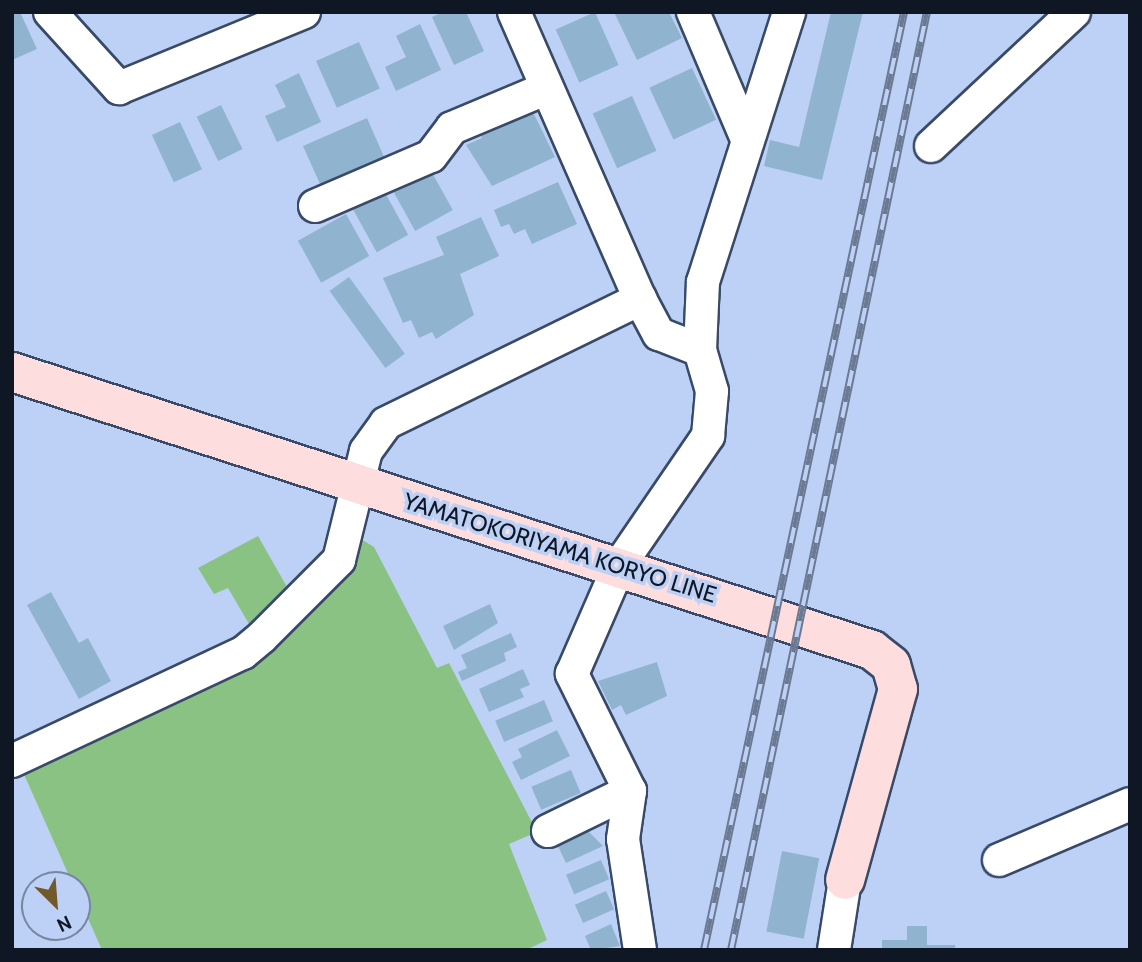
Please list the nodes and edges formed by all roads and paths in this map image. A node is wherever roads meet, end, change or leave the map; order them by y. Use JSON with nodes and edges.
{"nodes":[{"id":1,"x":50,"y":12,"type":"edge"},
{"id":2,"x":304,"y":12,"type":"edge"},
{"id":3,"x":514,"y":12,"type":"edge"},
{"id":4,"x":693,"y":12,"type":"edge"},
{"id":5,"x":789,"y":12,"type":"edge"},
{"id":6,"x":1074,"y":12,"type":"edge"},
{"id":7,"x":548,"y":88,"type":"junction"},
{"id":8,"x":747,"y":139,"type":"junction"},
{"id":9,"x":931,"y":146,"type":"dead end"},
{"id":10,"x":315,"y":206,"type":"dead end"},
{"id":11,"x":640,"y":299,"type":"junction"},
{"id":12,"x":700,"y":349,"type":"junction"},
{"id":13,"x":12,"y":372,"type":"edge"},
{"id":14,"x":359,"y":484,"type":"junction"},
{"id":15,"x":619,"y":566,"type":"junction"},
{"id":16,"x":12,"y":761,"type":"edge"},
{"id":17,"x":630,"y":791,"type":"junction"},
{"id":18,"x":1130,"y":804,"type":"edge"},
{"id":19,"x":548,"y":831,"type":"dead end"},
{"id":20,"x":999,"y":860,"type":"dead end"},
{"id":21,"x":845,"y":880,"type":"joint"},
{"id":22,"x":640,"y":950,"type":"edge"},
{"id":23,"x":834,"y":950,"type":"edge"}],
"edges":[{"from":1,"to":2,"type":"street"},
{"from":3,"to":7,"type":"street"},
{"from":4,"to":8,"type":"street"},
{"from":5,"to":8,"type":"street"},
{"from":6,"to":9,"type":"street"},
{"from":7,"to":10,"type":"street"},
{"from":7,"to":11,"type":"street"},
{"from":8,"to":12,"type":"street"},
{"from":11,"to":12,"type":"street"},
{"from":11,"to":14,"type":"street"},
{"from":12,"to":15,"type":"street"},
{"from":13,"to":14,"type":"main road","name":"YAMATOKORIYAMA KORYO LINE"},
{"from":14,"to":15,"type":"main road","name":"YAMATOKORIYAMA KORYO LINE"},
{"from":14,"to":16,"type":"street"},
{"from":15,"to":17,"type":"street"},
{"from":15,"to":21,"type":"main road","name":"YAMATOKORIYAMA KORYO LINE"},
{"from":17,"to":19,"type":"street"},
{"from":17,"to":22,"type":"street"},
{"from":18,"to":20,"type":"street"},
{"from":21,"to":23,"type":"street"}]}
